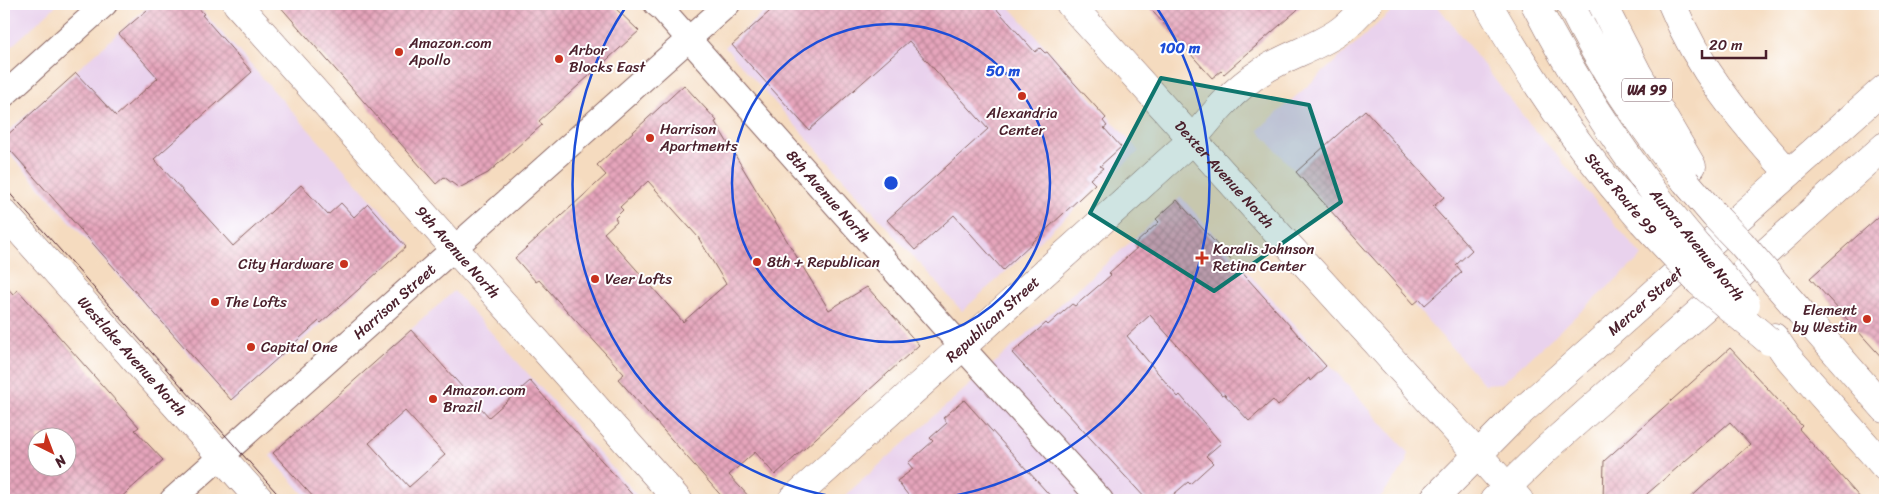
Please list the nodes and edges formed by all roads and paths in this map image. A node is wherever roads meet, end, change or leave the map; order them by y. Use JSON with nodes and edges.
{"nodes":[{"id":1,"x":105,"y":4,"type":"edge"},
{"id":2,"x":237,"y":4,"type":"edge"},
{"id":3,"x":656,"y":4,"type":"edge"},
{"id":4,"x":728,"y":4,"type":"edge"},
{"id":5,"x":1070,"y":4,"type":"edge"},
{"id":6,"x":1368,"y":4,"type":"edge"},
{"id":7,"x":1488,"y":4,"type":"edge"},
{"id":8,"x":1535,"y":4,"type":"edge"},
{"id":9,"x":1570,"y":4,"type":"edge"},
{"id":10,"x":1602,"y":4,"type":"edge"},
{"id":11,"x":1672,"y":4,"type":"edge"},
{"id":12,"x":689,"y":39,"type":"junction"},
{"id":13,"x":1885,"y":88,"type":"edge"},
{"id":14,"x":4,"y":95,"type":"edge"},
{"id":15,"x":1885,"y":108,"type":"edge"},
{"id":16,"x":1192,"y":139,"type":"junction"},
{"id":17,"x":1885,"y":146,"type":"edge"},
{"id":18,"x":1788,"y":173,"type":"junction"},
{"id":19,"x":1691,"y":178,"type":"junction"},
{"id":20,"x":1652,"y":212,"type":"junction"},
{"id":21,"x":4,"y":213,"type":"edge"},
{"id":22,"x":455,"y":248,"type":"junction"},
{"id":23,"x":962,"y":347,"type":"junction"},
{"id":24,"x":1885,"y":409,"type":"edge"},
{"id":25,"x":1477,"y":454,"type":"junction"},
{"id":26,"x":221,"y":457,"type":"junction"},
{"id":27,"x":1885,"y":467,"type":"edge"},
{"id":28,"x":1507,"y":496,"type":"edge"},
{"id":29,"x":172,"y":500,"type":"edge"},
{"id":30,"x":260,"y":500,"type":"edge"},
{"id":31,"x":678,"y":500,"type":"edge"},
{"id":32,"x":792,"y":500,"type":"edge"},
{"id":33,"x":1101,"y":500,"type":"edge"},
{"id":34,"x":1433,"y":500,"type":"edge"}],
"edges":[{"from":1,"to":14,"type":"street"},
{"from":2,"to":22,"type":"main road","name":"9th Avenue North"},
{"from":3,"to":12,"type":"street","name":"8th Avenue North"},
{"from":4,"to":12,"type":"street","name":"Harrison Street"},
{"from":5,"to":16,"type":"main road","name":"Dexter Avenue North"},
{"from":6,"to":16,"type":"main road","name":"Republican Street"},
{"from":7,"to":20,"type":"main road","name":"State Route 99"},
{"from":8,"to":20,"type":"main road","name":"Aurora Avenue North"},
{"from":9,"to":19,"type":"main road","name":"Aurora Avenue North"},
{"from":10,"to":19,"type":"main road","number":"WA 99"},
{"from":11,"to":18,"type":"main road"},
{"from":12,"to":22,"type":"street","name":"Harrison Street"},
{"from":12,"to":23,"type":"street","name":"8th Avenue North"},
{"from":13,"to":18,"type":"main road","name":"Mercer Street"},
{"from":15,"to":18,"type":"main road"},
{"from":16,"to":23,"type":"main road","name":"Republican Street"},
{"from":16,"to":25,"type":"main road","name":"Dexter Avenue North"},
{"from":17,"to":28,"type":"main road"},
{"from":18,"to":25,"type":"main road","name":"Mercer Street"},
{"from":19,"to":24,"type":"main road","number":"WA 99","bridge":true},
{"from":20,"to":27,"type":"main road","name":"Aurora Avenue North","bridge":true},
{"from":21,"to":26,"type":"main road","name":"Westlake Avenue North"},
{"from":22,"to":26,"type":"street","name":"Harrison Street"},
{"from":22,"to":31,"type":"main road","name":"9th Avenue North"},
{"from":23,"to":32,"type":"main road","name":"Republican Street"},
{"from":23,"to":33,"type":"street","name":"8th Avenue North"},
{"from":25,"to":28,"type":"main road","name":"Dexter Avenue North"},
{"from":25,"to":34,"type":"main road","name":"Mercer Street"},
{"from":26,"to":29,"type":"street","name":"Harrison Street"},
{"from":26,"to":30,"type":"main road","name":"Westlake Avenue North"}]}
